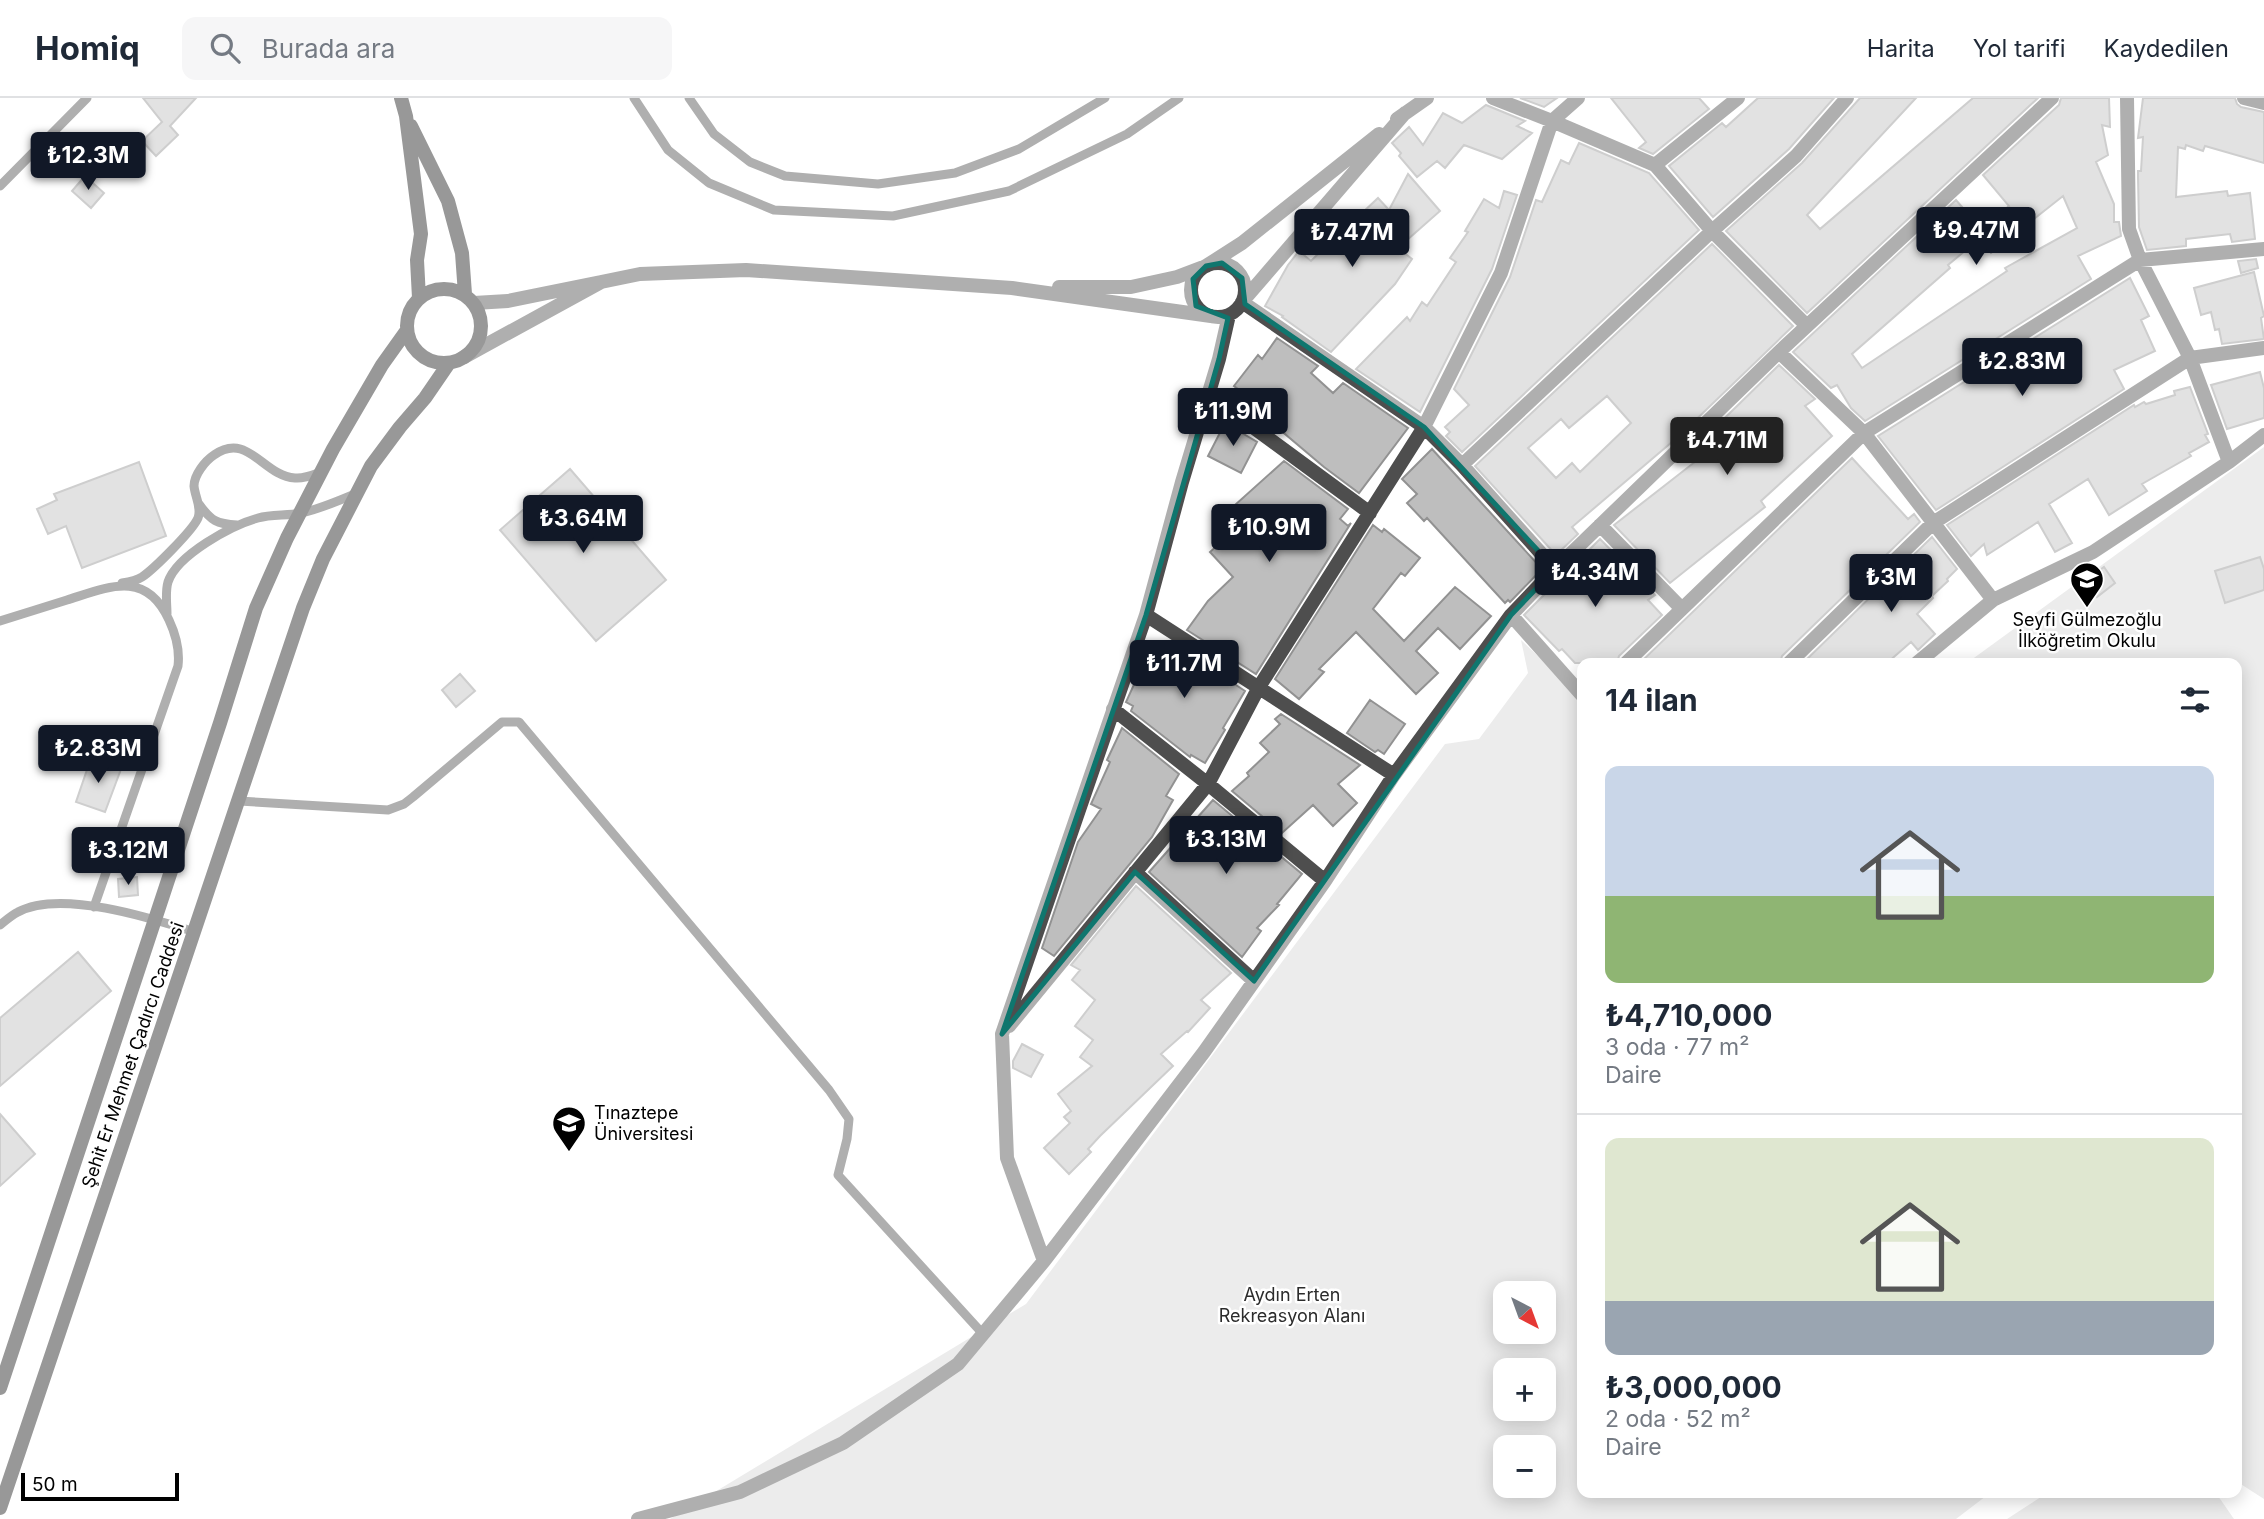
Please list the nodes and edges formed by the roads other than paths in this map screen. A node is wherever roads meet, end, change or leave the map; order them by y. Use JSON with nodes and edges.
{"nodes":[{"id":1,"x":87,"y":98,"type":"edge"},
{"id":2,"x":401,"y":98,"type":"edge"},
{"id":3,"x":634,"y":98,"type":"edge"},
{"id":4,"x":689,"y":98,"type":"edge"},
{"id":5,"x":1105,"y":98,"type":"edge"},
{"id":6,"x":1179,"y":98,"type":"edge"},
{"id":7,"x":1427,"y":98,"type":"edge"},
{"id":8,"x":1493,"y":98,"type":"edge"},
{"id":9,"x":1578,"y":98,"type":"edge"},
{"id":10,"x":1738,"y":98,"type":"edge"},
{"id":11,"x":1847,"y":98,"type":"edge"},
{"id":12,"x":2052,"y":98,"type":"edge"},
{"id":13,"x":2127,"y":98,"type":"edge"},
{"id":14,"x":2244,"y":98,"type":"edge"},
{"id":15,"x":2264,"y":103,"type":"edge"},
{"id":16,"x":1405,"y":113,"type":"junction"},
{"id":17,"x":406,"y":116,"type":"junction"},
{"id":18,"x":1552,"y":121,"type":"junction"},
{"id":19,"x":1655,"y":165,"type":"junction"},
{"id":20,"x":0,"y":186,"type":"edge"},
{"id":21,"x":1712,"y":231,"type":"junction"},
{"id":22,"x":2264,"y":250,"type":"edge"},
{"id":23,"x":2140,"y":260,"type":"junction"},
{"id":24,"x":1206,"y":266,"type":"junction"},
{"id":25,"x":601,"y":282,"type":"junction"},
{"id":26,"x":1012,"y":288,"type":"junction"},
{"id":27,"x":419,"y":298,"type":"junction"},
{"id":28,"x":470,"y":299,"type":"junction"},
{"id":29,"x":1242,"y":302,"type":"junction"},
{"id":30,"x":1229,"y":315,"type":"junction"},
{"id":31,"x":1210,"y":316,"type":"junction"},
{"id":32,"x":1807,"y":326,"type":"junction"},
{"id":33,"x":407,"y":330,"type":"junction"},
{"id":34,"x":2264,"y":348,"type":"edge"},
{"id":35,"x":1779,"y":352,"type":"junction"},
{"id":36,"x":464,"y":357,"type":"junction"},
{"id":37,"x":2190,"y":358,"type":"junction"},
{"id":38,"x":449,"y":363,"type":"junction"},
{"id":39,"x":1208,"y":394,"type":"junction"},
{"id":40,"x":1424,"y":427,"type":"junction"},
{"id":41,"x":1864,"y":433,"type":"junction"},
{"id":42,"x":2264,"y":435,"type":"edge"},
{"id":43,"x":2230,"y":462,"type":"junction"},
{"id":44,"x":1462,"y":465,"type":"junction"},
{"id":45,"x":321,"y":472,"type":"junction"},
{"id":46,"x":356,"y":493,"type":"junction"},
{"id":47,"x":199,"y":504,"type":"junction"},
{"id":48,"x":300,"y":513,"type":"junction"},
{"id":49,"x":1370,"y":513,"type":"junction"},
{"id":50,"x":1933,"y":523,"type":"junction"},
{"id":51,"x":239,"y":525,"type":"junction"},
{"id":52,"x":1600,"y":525,"type":"junction"},
{"id":53,"x":1555,"y":569,"type":"junction"},
{"id":54,"x":115,"y":585,"type":"junction"},
{"id":55,"x":1993,"y":600,"type":"junction"},
{"id":56,"x":1681,"y":608,"type":"junction"},
{"id":57,"x":1146,"y":615,"type":"junction"},
{"id":58,"x":1511,"y":615,"type":"junction"},
{"id":59,"x":167,"y":616,"type":"junction"},
{"id":60,"x":0,"y":621,"type":"edge"},
{"id":61,"x":1631,"y":658,"type":"edge"},
{"id":62,"x":1794,"y":658,"type":"edge"},
{"id":63,"x":1923,"y":658,"type":"edge"},
{"id":64,"x":1259,"y":687,"type":"junction"},
{"id":65,"x":1577,"y":689,"type":"edge"},
{"id":66,"x":1114,"y":709,"type":"junction"},
{"id":67,"x":1394,"y":775,"type":"junction"},
{"id":68,"x":1208,"y":784,"type":"junction"},
{"id":69,"x":239,"y":801,"type":"junction"},
{"id":70,"x":1135,"y":872,"type":"junction"},
{"id":71,"x":1325,"y":881,"type":"junction"},
{"id":72,"x":94,"y":907,"type":"junction"},
{"id":73,"x":155,"y":920,"type":"junction"},
{"id":74,"x":0,"y":925,"type":"edge"},
{"id":75,"x":195,"y":932,"type":"junction"},
{"id":76,"x":1254,"y":981,"type":"junction"},
{"id":77,"x":1002,"y":1034,"type":"junction"},
{"id":78,"x":1044,"y":1261,"type":"junction"},
{"id":79,"x":983,"y":1334,"type":"junction"},
{"id":80,"x":0,"y":1388,"type":"edge"},
{"id":81,"x":0,"y":1508,"type":"edge"},
{"id":82,"x":638,"y":1519,"type":"edge"}],
"edges":[{"from":1,"to":20,"type":"lane"},
{"from":2,"to":17,"type":"main road"},
{"from":3,"to":6,"type":"lane"},
{"from":4,"to":5,"type":"lane"},
{"from":7,"to":16,"type":"street"},
{"from":8,"to":18,"type":"street"},
{"from":9,"to":18,"type":"street"},
{"from":10,"to":19,"type":"street"},
{"from":11,"to":21,"type":"street"},
{"from":12,"to":32,"type":"street"},
{"from":13,"to":23,"type":"street"},
{"from":14,"to":15,"type":"street"},
{"from":16,"to":24,"type":"street"},
{"from":16,"to":29,"type":"street"},
{"from":17,"to":27,"type":"main road"},
{"from":17,"to":28,"type":"main road"},
{"from":18,"to":19,"type":"street"},
{"from":18,"to":40,"type":"street"},
{"from":19,"to":21,"type":"street"},
{"from":21,"to":32,"type":"street"},
{"from":21,"to":44,"type":"street"},
{"from":22,"to":23,"type":"street"},
{"from":23,"to":37,"type":"street"},
{"from":23,"to":41,"type":"street"},
{"from":24,"to":26,"type":"street"},
{"from":24,"to":29,"type":"street"},
{"from":24,"to":31,"type":"street"},
{"from":25,"to":26,"type":"street"},
{"from":25,"to":28,"type":"street"},
{"from":25,"to":36,"type":"street"},
{"from":26,"to":31,"type":"street"},
{"from":27,"to":28,"type":"main road"},
{"from":27,"to":33,"type":"main road"},
{"from":28,"to":36,"type":"main road"},
{"from":29,"to":30,"type":"street"},
{"from":29,"to":40,"type":"street"},
{"from":30,"to":31,"type":"street"},
{"from":30,"to":39,"type":"street"},
{"from":32,"to":35,"type":"street"},
{"from":33,"to":38,"type":"main road"},
{"from":33,"to":45,"type":"main road","name":"Şehit Er Mehmet Çadırcı Caddesi"},
{"from":34,"to":37,"type":"street"},
{"from":35,"to":41,"type":"street"},
{"from":35,"to":52,"type":"street"},
{"from":36,"to":38,"type":"main road"},
{"from":37,"to":43,"type":"street"},
{"from":37,"to":50,"type":"street"},
{"from":38,"to":46,"type":"main road","name":"Şehit Er Mehmet Çadırcı Caddesi"},
{"from":39,"to":49,"type":"street"},
{"from":39,"to":57,"type":"street"},
{"from":40,"to":44,"type":"street"},
{"from":40,"to":49,"type":"street"},
{"from":41,"to":50,"type":"street"},
{"from":41,"to":56,"type":"street"},
{"from":42,"to":43,"type":"street"},
{"from":43,"to":55,"type":"street"},
{"from":44,"to":53,"type":"street"},
{"from":45,"to":47,"type":"lane"},
{"from":45,"to":48,"type":"main road","name":"Şehit Er Mehmet Çadırcı Caddesi"},
{"from":46,"to":48,"type":"lane"},
{"from":46,"to":69,"type":"main road","name":"Şehit Er Mehmet Çadırcı Caddesi"},
{"from":47,"to":51,"type":"lane"},
{"from":47,"to":54,"type":"lane"},
{"from":48,"to":51,"type":"lane"},
{"from":48,"to":73,"type":"main road","name":"Şehit Er Mehmet Çadırcı Caddesi"},
{"from":49,"to":64,"type":"street"},
{"from":50,"to":55,"type":"street"},
{"from":50,"to":62,"type":"street"},
{"from":51,"to":59,"type":"lane"},
{"from":52,"to":53,"type":"street"},
{"from":52,"to":56,"type":"street"},
{"from":53,"to":58,"type":"street"},
{"from":54,"to":59,"type":"lane"},
{"from":54,"to":60,"type":"lane"},
{"from":55,"to":63,"type":"street"},
{"from":56,"to":61,"type":"street"},
{"from":57,"to":64,"type":"street"},
{"from":57,"to":66,"type":"street"},
{"from":58,"to":65,"type":"street"},
{"from":58,"to":67,"type":"street"},
{"from":59,"to":72,"type":"lane"},
{"from":64,"to":67,"type":"street"},
{"from":64,"to":68,"type":"street"},
{"from":66,"to":68,"type":"street"},
{"from":66,"to":77,"type":"street"},
{"from":67,"to":71,"type":"street"},
{"from":68,"to":70,"type":"street"},
{"from":68,"to":71,"type":"street"},
{"from":69,"to":75,"type":"main road","name":"Şehit Er Mehmet Çadırcı Caddesi"},
{"from":69,"to":79,"type":"lane"},
{"from":70,"to":76,"type":"street"},
{"from":70,"to":77,"type":"street"},
{"from":71,"to":76,"type":"street"},
{"from":72,"to":73,"type":"lane"},
{"from":72,"to":74,"type":"lane"},
{"from":73,"to":75,"type":"lane"},
{"from":73,"to":80,"type":"main road","name":"Şehit Er Mehmet Çadırcı Caddesi"},
{"from":75,"to":81,"type":"main road","name":"Şehit Er Mehmet Çadırcı Caddesi"},
{"from":76,"to":78,"type":"street"},
{"from":77,"to":78,"type":"street"},
{"from":78,"to":79,"type":"street"},
{"from":79,"to":82,"type":"street"}]}
